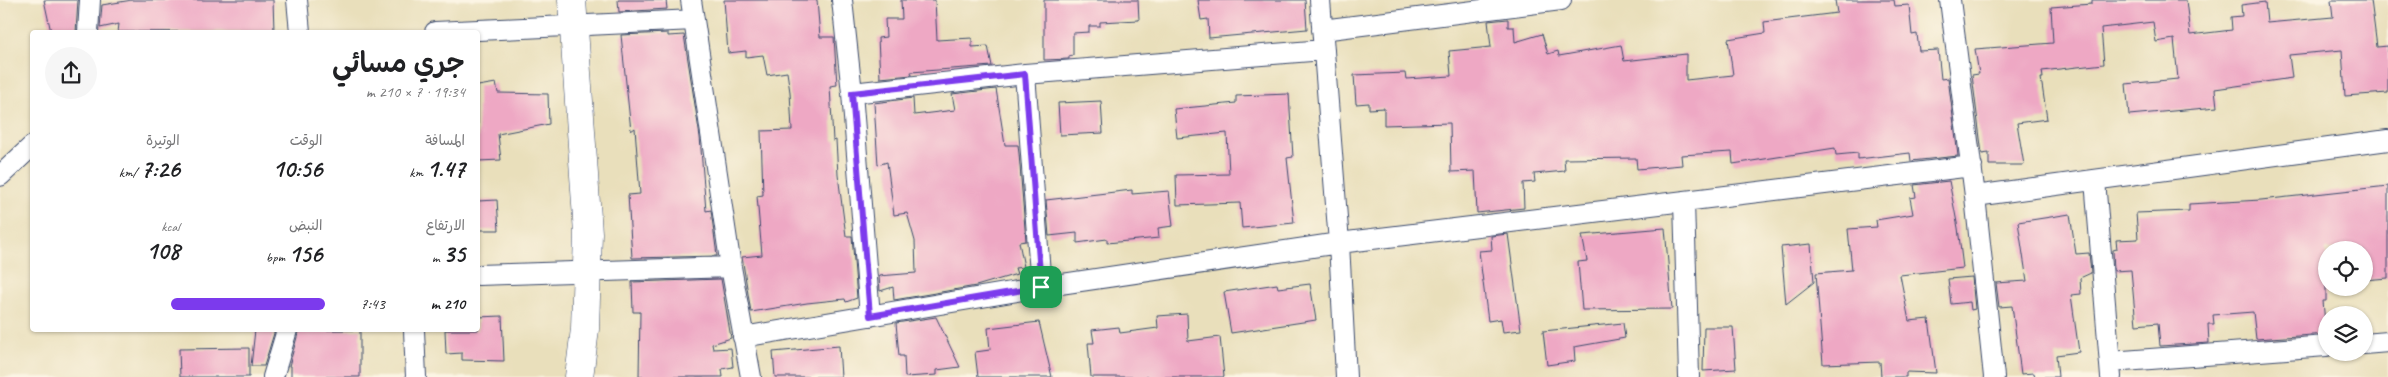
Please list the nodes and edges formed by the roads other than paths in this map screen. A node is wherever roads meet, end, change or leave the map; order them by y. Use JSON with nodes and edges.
{"nodes":[{"id":1,"x":90,"y":0,"type":"edge"},
{"id":2,"x":297,"y":0,"type":"edge"},
{"id":3,"x":692,"y":0,"type":"edge"},
{"id":4,"x":842,"y":0,"type":"edge"},
{"id":5,"x":1320,"y":0,"type":"edge"},
{"id":6,"x":1560,"y":0,"type":"edge"},
{"id":7,"x":1950,"y":0,"type":"edge"},
{"id":8,"x":573,"y":13,"type":"edge"},
{"id":9,"x":694,"y":20,"type":"junction"},
{"id":10,"x":88,"y":30,"type":"edge"},
{"id":11,"x":300,"y":30,"type":"edge"},
{"id":12,"x":450,"y":30,"type":"edge"},
{"id":13,"x":1322,"y":30,"type":"junction"},
{"id":14,"x":1324,"y":50,"type":"junction"},
{"id":15,"x":1025,"y":74,"type":"junction"},
{"id":16,"x":852,"y":93,"type":"junction"},
{"id":17,"x":2388,"y":140,"type":"edge"},
{"id":18,"x":30,"y":148,"type":"edge"},
{"id":19,"x":1972,"y":166,"type":"junction"},
{"id":20,"x":0,"y":176,"type":"edge"},
{"id":21,"x":2094,"y":180,"type":"junction"},
{"id":22,"x":1976,"y":196,"type":"junction"},
{"id":23,"x":1684,"y":201,"type":"junction"},
{"id":24,"x":1339,"y":243,"type":"junction"},
{"id":25,"x":731,"y":267,"type":"junction"},
{"id":26,"x":588,"y":270,"type":"junction"},
{"id":27,"x":480,"y":275,"type":"edge"},
{"id":28,"x":1041,"y":287,"type":"junction"},
{"id":29,"x":870,"y":316,"type":"junction"},
{"id":30,"x":286,"y":332,"type":"edge"},
{"id":31,"x":414,"y":332,"type":"edge"},
{"id":32,"x":743,"y":337,"type":"junction"},
{"id":33,"x":2388,"y":342,"type":"edge"},
{"id":34,"x":2373,"y":343,"type":"edge"},
{"id":35,"x":2318,"y":347,"type":"edge"},
{"id":36,"x":2111,"y":370,"type":"edge"},
{"id":37,"x":273,"y":377,"type":"edge"},
{"id":38,"x":416,"y":377,"type":"edge"},
{"id":39,"x":579,"y":377,"type":"edge"},
{"id":40,"x":751,"y":377,"type":"edge"},
{"id":41,"x":1346,"y":377,"type":"edge"},
{"id":42,"x":1689,"y":377,"type":"edge"},
{"id":43,"x":1994,"y":377,"type":"edge"}],
"edges":[{"from":1,"to":10,"type":"street"},
{"from":2,"to":11,"type":"street"},
{"from":3,"to":9,"type":"street"},
{"from":4,"to":16,"type":"street"},
{"from":5,"to":13,"type":"street"},
{"from":6,"to":13,"type":"street"},
{"from":7,"to":19,"type":"street"},
{"from":8,"to":9,"type":"street"},
{"from":8,"to":12,"type":"street"},
{"from":8,"to":26,"type":"street"},
{"from":9,"to":25,"type":"street"},
{"from":13,"to":14,"type":"street"},
{"from":14,"to":15,"type":"street"},
{"from":14,"to":24,"type":"street"},
{"from":15,"to":16,"type":"street"},
{"from":15,"to":28,"type":"street"},
{"from":16,"to":29,"type":"street"},
{"from":17,"to":21,"type":"street"},
{"from":18,"to":20,"type":"street"},
{"from":19,"to":22,"type":"street"},
{"from":19,"to":23,"type":"street"},
{"from":21,"to":22,"type":"street"},
{"from":21,"to":36,"type":"street"},
{"from":22,"to":43,"type":"street"},
{"from":23,"to":24,"type":"street"},
{"from":23,"to":42,"type":"street"},
{"from":24,"to":28,"type":"street"},
{"from":24,"to":41,"type":"street"},
{"from":25,"to":26,"type":"street"},
{"from":25,"to":32,"type":"street"},
{"from":26,"to":27,"type":"street"},
{"from":26,"to":39,"type":"street"},
{"from":28,"to":29,"type":"street"},
{"from":29,"to":32,"type":"street"},
{"from":30,"to":37,"type":"street"},
{"from":31,"to":38,"type":"street"},
{"from":32,"to":40,"type":"street"},
{"from":33,"to":34,"type":"street"},
{"from":35,"to":36,"type":"street"}]}
